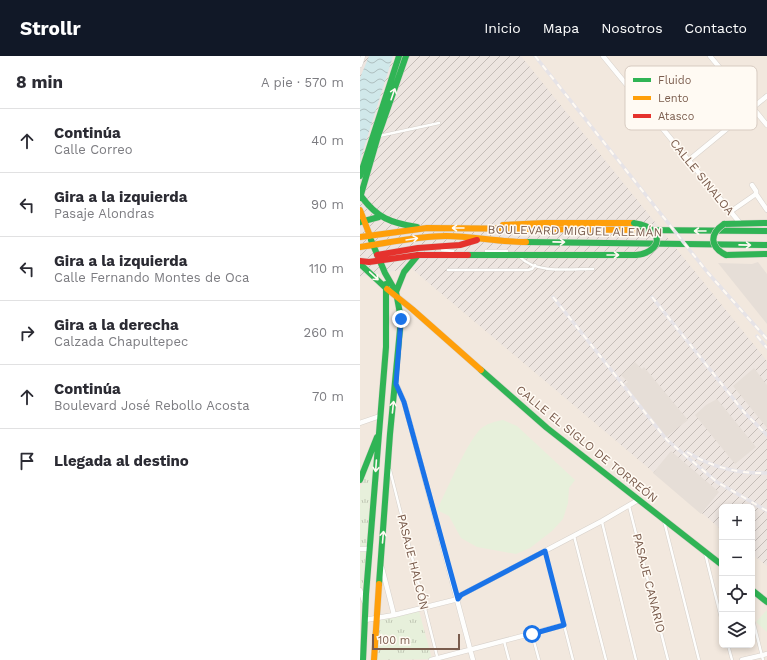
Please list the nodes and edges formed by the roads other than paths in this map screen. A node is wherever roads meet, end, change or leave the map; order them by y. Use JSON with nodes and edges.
{"nodes":[{"id":1,"x":363,"y":56,"type":"edge"},
{"id":2,"x":399,"y":56,"type":"edge"},
{"id":3,"x":406,"y":56,"type":"edge"},
{"id":4,"x":603,"y":56,"type":"edge"},
{"id":5,"x":710,"y":56,"type":"edge"},
{"id":6,"x":360,"y":65,"type":"edge"},
{"id":7,"x":718,"y":66,"type":"edge"},
{"id":8,"x":625,"y":83,"type":"edge"},
{"id":9,"x":767,"y":96,"type":"edge"},
{"id":10,"x":757,"y":105,"type":"edge"},
{"id":11,"x":757,"y":113,"type":"edge"},
{"id":12,"x":439,"y":123,"type":"dead end"},
{"id":13,"x":767,"y":125,"type":"edge"},
{"id":14,"x":664,"y":130,"type":"edge"},
{"id":15,"x":726,"y":130,"type":"edge"},
{"id":16,"x":376,"y":135,"type":"junction"},
{"id":17,"x":689,"y":160,"type":"junction"},
{"id":18,"x":360,"y":176,"type":"edge"},
{"id":19,"x":752,"y":185,"type":"dead end"},
{"id":20,"x":756,"y":194,"type":"junction"},
{"id":21,"x":360,"y":197,"type":"edge"},
{"id":22,"x":360,"y":210,"type":"edge"},
{"id":23,"x":767,"y":210,"type":"edge"},
{"id":24,"x":730,"y":212,"type":"junction"},
{"id":25,"x":379,"y":217,"type":"junction"},
{"id":26,"x":362,"y":222,"type":"edge"},
{"id":27,"x":740,"y":223,"type":"junction"},
{"id":28,"x":767,"y":223,"type":"edge"},
{"id":29,"x":427,"y":228,"type":"junction"},
{"id":30,"x":478,"y":228,"type":"junction"},
{"id":31,"x":533,"y":230,"type":"junction"},
{"id":32,"x":767,"y":231,"type":"edge"},
{"id":33,"x":360,"y":236,"type":"edge"},
{"id":34,"x":370,"y":236,"type":"junction"},
{"id":35,"x":480,"y":239,"type":"junction"},
{"id":36,"x":541,"y":242,"type":"junction"},
{"id":37,"x":374,"y":245,"type":"junction"},
{"id":38,"x":767,"y":245,"type":"edge"},
{"id":39,"x":360,"y":247,"type":"edge"},
{"id":40,"x":428,"y":247,"type":"junction"},
{"id":41,"x":767,"y":254,"type":"edge"},
{"id":42,"x":418,"y":255,"type":"junction"},
{"id":43,"x":518,"y":255,"type":"junction"},
{"id":44,"x":378,"y":257,"type":"junction"},
{"id":45,"x":360,"y":263,"type":"edge"},
{"id":46,"x":535,"y":265,"type":"junction"},
{"id":47,"x":448,"y":270,"type":"dead end"},
{"id":48,"x":593,"y":270,"type":"dead end"},
{"id":49,"x":385,"y":274,"type":"junction"},
{"id":50,"x":387,"y":289,"type":"junction"},
{"id":51,"x":397,"y":295,"type":"junction"},
{"id":52,"x":399,"y":346,"type":"junction"},
{"id":53,"x":386,"y":347,"type":"junction"},
{"id":54,"x":396,"y":384,"type":"junction"},
{"id":55,"x":380,"y":416,"type":"junction"},
{"id":56,"x":360,"y":423,"type":"edge"},
{"id":57,"x":378,"y":434,"type":"junction"},
{"id":58,"x":389,"y":464,"type":"junction"},
{"id":59,"x":360,"y":480,"type":"edge"},
{"id":60,"x":638,"y":500,"type":"junction"},
{"id":61,"x":629,"y":506,"type":"junction"},
{"id":62,"x":664,"y":519,"type":"junction"},
{"id":63,"x":602,"y":521,"type":"junction"},
{"id":64,"x":574,"y":536,"type":"junction"},
{"id":65,"x":360,"y":549,"type":"edge"},
{"id":66,"x":369,"y":549,"type":"junction"},
{"id":67,"x":545,"y":551,"type":"junction"},
{"id":68,"x":704,"y":551,"type":"junction"},
{"id":69,"x":381,"y":561,"type":"junction"},
{"id":70,"x":719,"y":563,"type":"edge"},
{"id":71,"x":360,"y":590,"type":"edge"},
{"id":72,"x":755,"y":592,"type":"edge"},
{"id":73,"x":458,"y":599,"type":"junction"},
{"id":74,"x":767,"y":602,"type":"edge"},
{"id":75,"x":365,"y":604,"type":"junction"},
{"id":76,"x":424,"y":606,"type":"junction"},
{"id":77,"x":719,"y":612,"type":"edge"},
{"id":78,"x":394,"y":615,"type":"junction"},
{"id":79,"x":377,"y":618,"type":"junction"},
{"id":80,"x":365,"y":620,"type":"junction"},
{"id":81,"x":564,"y":625,"type":"junction"},
{"id":82,"x":755,"y":626,"type":"edge"},
{"id":83,"x":532,"y":634,"type":"junction"},
{"id":84,"x":504,"y":641,"type":"junction"},
{"id":85,"x":729,"y":648,"type":"edge"},
{"id":86,"x":470,"y":650,"type":"junction"},
{"id":87,"x":764,"y":656,"type":"edge"},
{"id":88,"x":438,"y":659,"type":"edge"},
{"id":89,"x":363,"y":660,"type":"edge"},
{"id":90,"x":374,"y":660,"type":"edge"},
{"id":91,"x":431,"y":660,"type":"edge"},
{"id":92,"x":473,"y":660,"type":"edge"},
{"id":93,"x":509,"y":660,"type":"edge"},
{"id":94,"x":539,"y":660,"type":"edge"},
{"id":95,"x":573,"y":660,"type":"edge"},
{"id":96,"x":606,"y":660,"type":"edge"},
{"id":97,"x":636,"y":660,"type":"edge"},
{"id":98,"x":668,"y":660,"type":"edge"},
{"id":99,"x":699,"y":660,"type":"edge"},
{"id":100,"x":732,"y":660,"type":"edge"},
{"id":101,"x":742,"y":660,"type":"edge"}],
"edges":[{"from":1,"to":6,"type":"street"},
{"from":2,"to":16,"type":"main road"},
{"from":16,"to":3,"type":"main road","one_way":true},
{"from":4,"to":8,"type":"street","name":"CALLE SINALOA"},
{"from":5,"to":7,"type":"street"},
{"from":9,"to":10,"type":"street"},
{"from":11,"to":13,"type":"street"},
{"from":12,"to":16,"type":"lane"},
{"from":14,"to":17,"type":"street","name":"CALLE SINALOA"},
{"from":15,"to":17,"type":"street"},
{"from":16,"to":18,"type":"main road"},
{"from":16,"to":21,"type":"main road"},
{"from":17,"to":24,"type":"street","name":"CALLE SINALOA"},
{"from":19,"to":20,"type":"street"},
{"from":20,"to":23,"type":"street"},
{"from":20,"to":24,"type":"street"},
{"from":21,"to":25,"type":"main road"},
{"from":22,"to":26,"type":"main road"},
{"from":24,"to":27,"type":"street","name":"CALLE SINALOA"},
{"from":25,"to":26,"type":"main road"},
{"from":25,"to":29,"type":"main road"},
{"from":26,"to":34,"type":"main road"},
{"from":27,"to":28,"type":"main road"},
{"from":27,"to":41,"type":"main road","bridge":true},
{"from":30,"to":29,"type":"main road","name":"BOULEVARD MIGUEL ALEMÁN","one_way":true},
{"from":29,"to":34,"type":"main road","name":"BOULEVARD MIGUEL ALEMÁN"},
{"from":30,"to":31,"type":"main road","name":"BOULEVARD MIGUEL ALEMÁN"},
{"from":43,"to":30,"type":"main road","one_way":true,"bridge":true},
{"from":32,"to":31,"type":"main road","name":"BOULEVARD MIGUEL ALEMÁN","one_way":true},
{"from":31,"to":35,"type":"main road"},
{"from":33,"to":34,"type":"main road","name":"BOULEVARD MIGUEL ALEMÁN"},
{"from":34,"to":37,"type":"main road"},
{"from":35,"to":36,"type":"main road","name":"BOULEVARD MIGUEL ALEMÁN"},
{"from":37,"to":35,"type":"main road","name":"BOULEVARD MIGUEL ALEMÁN","one_way":true},
{"from":35,"to":40,"type":"main road"},
{"from":36,"to":38,"type":"main road","name":"BOULEVARD MIGUEL ALEMÁN","one_way":true},
{"from":36,"to":43,"type":"main road"},
{"from":37,"to":39,"type":"main road","name":"BOULEVARD MIGUEL ALEMÁN"},
{"from":37,"to":44,"type":"main road"},
{"from":40,"to":43,"type":"lane"},
{"from":40,"to":44,"type":"main road"},
{"from":42,"to":43,"type":"main road"},
{"from":42,"to":44,"type":"main road"},
{"from":42,"to":51,"type":"main road"},
{"from":43,"to":46,"type":"lane"},
{"from":44,"to":45,"type":"main road"},
{"from":44,"to":49,"type":"main road"},
{"from":45,"to":50,"type":"main road","name":"CALLE EL SIGLO DE TORREÓN","one_way":true},
{"from":46,"to":47,"type":"lane"},
{"from":46,"to":48,"type":"lane"},
{"from":49,"to":50,"type":"main road"},
{"from":49,"to":51,"type":"main road"},
{"from":50,"to":51,"type":"main road","name":"CALLE EL SIGLO DE TORREÓN"},
{"from":50,"to":53,"type":"main road"},
{"from":51,"to":52,"type":"main road"},
{"from":51,"to":60,"type":"main road","name":"CALLE EL SIGLO DE TORREÓN"},
{"from":52,"to":53,"type":"main road"},
{"from":52,"to":54,"type":"main road"},
{"from":53,"to":55,"type":"main road"},
{"from":58,"to":54,"type":"main road","one_way":true},
{"from":54,"to":73,"type":"street"},
{"from":55,"to":56,"type":"street"},
{"from":55,"to":57,"type":"main road"},
{"from":57,"to":59,"type":"main road"},
{"from":57,"to":66,"type":"main road","one_way":true},
{"from":69,"to":58,"type":"main road","one_way":true},
{"from":58,"to":76,"type":"lane","name":"PASAJE HALCÓN"},
{"from":60,"to":61,"type":"street"},
{"from":60,"to":62,"type":"main road","name":"CALLE EL SIGLO DE TORREÓN"},
{"from":61,"to":63,"type":"street"},
{"from":61,"to":98,"type":"lane","name":"PASAJE CANARIO"},
{"from":62,"to":68,"type":"main road","name":"CALLE EL SIGLO DE TORREÓN"},
{"from":62,"to":99,"type":"lane"},
{"from":63,"to":64,"type":"street"},
{"from":63,"to":97,"type":"lane"},
{"from":64,"to":67,"type":"street"},
{"from":64,"to":96,"type":"lane"},
{"from":65,"to":66,"type":"street"},
{"from":66,"to":75,"type":"main road"},
{"from":67,"to":73,"type":"street"},
{"from":67,"to":81,"type":"lane"},
{"from":68,"to":70,"type":"main road","name":"CALLE EL SIGLO DE TORREÓN"},
{"from":68,"to":77,"type":"lane"},
{"from":69,"to":78,"type":"street"},
{"from":69,"to":79,"type":"main road"},
{"from":71,"to":75,"type":"street"},
{"from":72,"to":74,"type":"main road"},
{"from":73,"to":76,"type":"street"},
{"from":73,"to":86,"type":"street"},
{"from":75,"to":80,"type":"main road"},
{"from":76,"to":78,"type":"street"},
{"from":76,"to":88,"type":"lane","name":"PASAJE HALCÓN"},
{"from":78,"to":79,"type":"street"},
{"from":79,"to":80,"type":"street"},
{"from":79,"to":90,"type":"main road"},
{"from":80,"to":89,"type":"main road"},
{"from":81,"to":83,"type":"street"},
{"from":81,"to":95,"type":"lane"},
{"from":82,"to":87,"type":"lane"},
{"from":83,"to":84,"type":"street"},
{"from":83,"to":94,"type":"lane"},
{"from":84,"to":86,"type":"street"},
{"from":84,"to":93,"type":"lane"},
{"from":85,"to":100,"type":"lane"},
{"from":86,"to":88,"type":"street"},
{"from":86,"to":92,"type":"street"},
{"from":87,"to":101,"type":"street"},
{"from":88,"to":91,"type":"street"}]}
